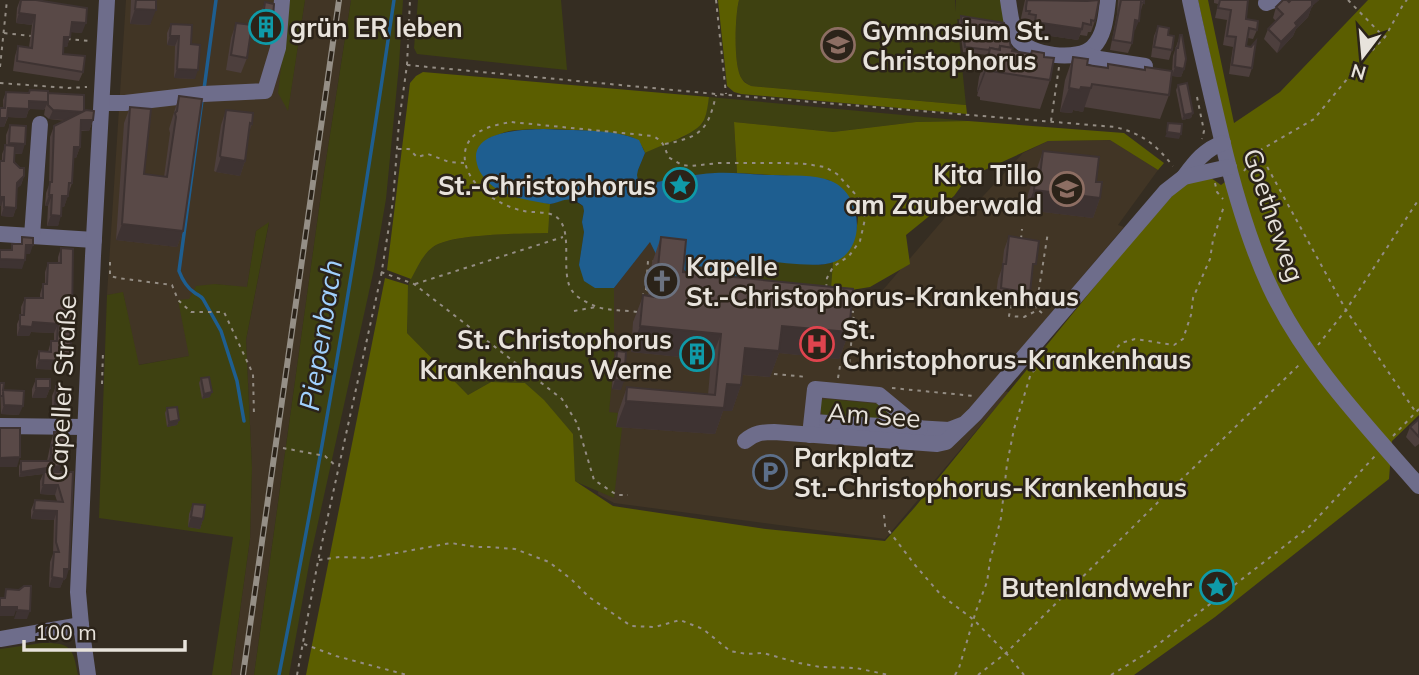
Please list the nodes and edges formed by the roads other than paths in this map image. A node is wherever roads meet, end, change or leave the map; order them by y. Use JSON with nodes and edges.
{"nodes":[{"id":1,"x":107,"y":0,"type":"edge"},
{"id":2,"x":282,"y":0,"type":"edge"},
{"id":3,"x":1008,"y":0,"type":"edge"},
{"id":4,"x":1108,"y":0,"type":"edge"},
{"id":5,"x":1190,"y":0,"type":"edge"},
{"id":6,"x":1084,"y":54,"type":"junction"},
{"id":7,"x":1145,"y":66,"type":"edge"},
{"id":8,"x":102,"y":96,"type":"junction"},
{"id":9,"x":40,"y":124,"type":"dead end"},
{"id":10,"x":1223,"y":143,"type":"junction"},
{"id":11,"x":1228,"y":167,"type":"junction"},
{"id":12,"x":1178,"y":171,"type":"junction"},
{"id":13,"x":0,"y":234,"type":"edge"},
{"id":14,"x":32,"y":236,"type":"junction"},
{"id":15,"x":94,"y":240,"type":"junction"},
{"id":16,"x":967,"y":422,"type":"junction"},
{"id":17,"x":0,"y":426,"type":"edge"},
{"id":18,"x":85,"y":427,"type":"junction"},
{"id":19,"x":811,"y":428,"type":"junction"},
{"id":20,"x":920,"y":429,"type":"junction"},
{"id":21,"x":745,"y":441,"type":"dead end"},
{"id":22,"x":1419,"y":486,"type":"edge"},
{"id":23,"x":81,"y":625,"type":"junction"},
{"id":24,"x":0,"y":639,"type":"edge"},
{"id":25,"x":88,"y":675,"type":"edge"}],
"edges":[{"from":1,"to":8,"type":"street","name":"Capeller Straße"},
{"from":2,"to":8,"type":"street"},
{"from":3,"to":6,"type":"street"},
{"from":4,"to":6,"type":"street"},
{"from":5,"to":10,"type":"street","name":"Goetheweg"},
{"from":6,"to":7,"type":"street"},
{"from":8,"to":15,"type":"street","name":"Capeller Straße"},
{"from":9,"to":14,"type":"street"},
{"from":10,"to":11,"type":"street","name":"Goetheweg"},
{"from":10,"to":12,"type":"street","name":"Am See"},
{"from":11,"to":12,"type":"street","name":"Am See"},
{"from":11,"to":22,"type":"street","name":"Goetheweg"},
{"from":12,"to":16,"type":"street","name":"Am See"},
{"from":13,"to":14,"type":"street"},
{"from":14,"to":15,"type":"street"},
{"from":15,"to":18,"type":"street","name":"Capeller Straße"},
{"from":16,"to":19,"type":"street","name":"Am See"},
{"from":16,"to":20,"type":"street","name":"Am See"},
{"from":17,"to":18,"type":"street"},
{"from":18,"to":23,"type":"street","name":"Capeller Straße"},
{"from":19,"to":20,"type":"street","name":"Am See"},
{"from":19,"to":20,"type":"street","name":"Am See"},
{"from":19,"to":21,"type":"street","name":"Am See"},
{"from":23,"to":24,"type":"street"},
{"from":23,"to":25,"type":"street","name":"Capeller Straße"}]}
